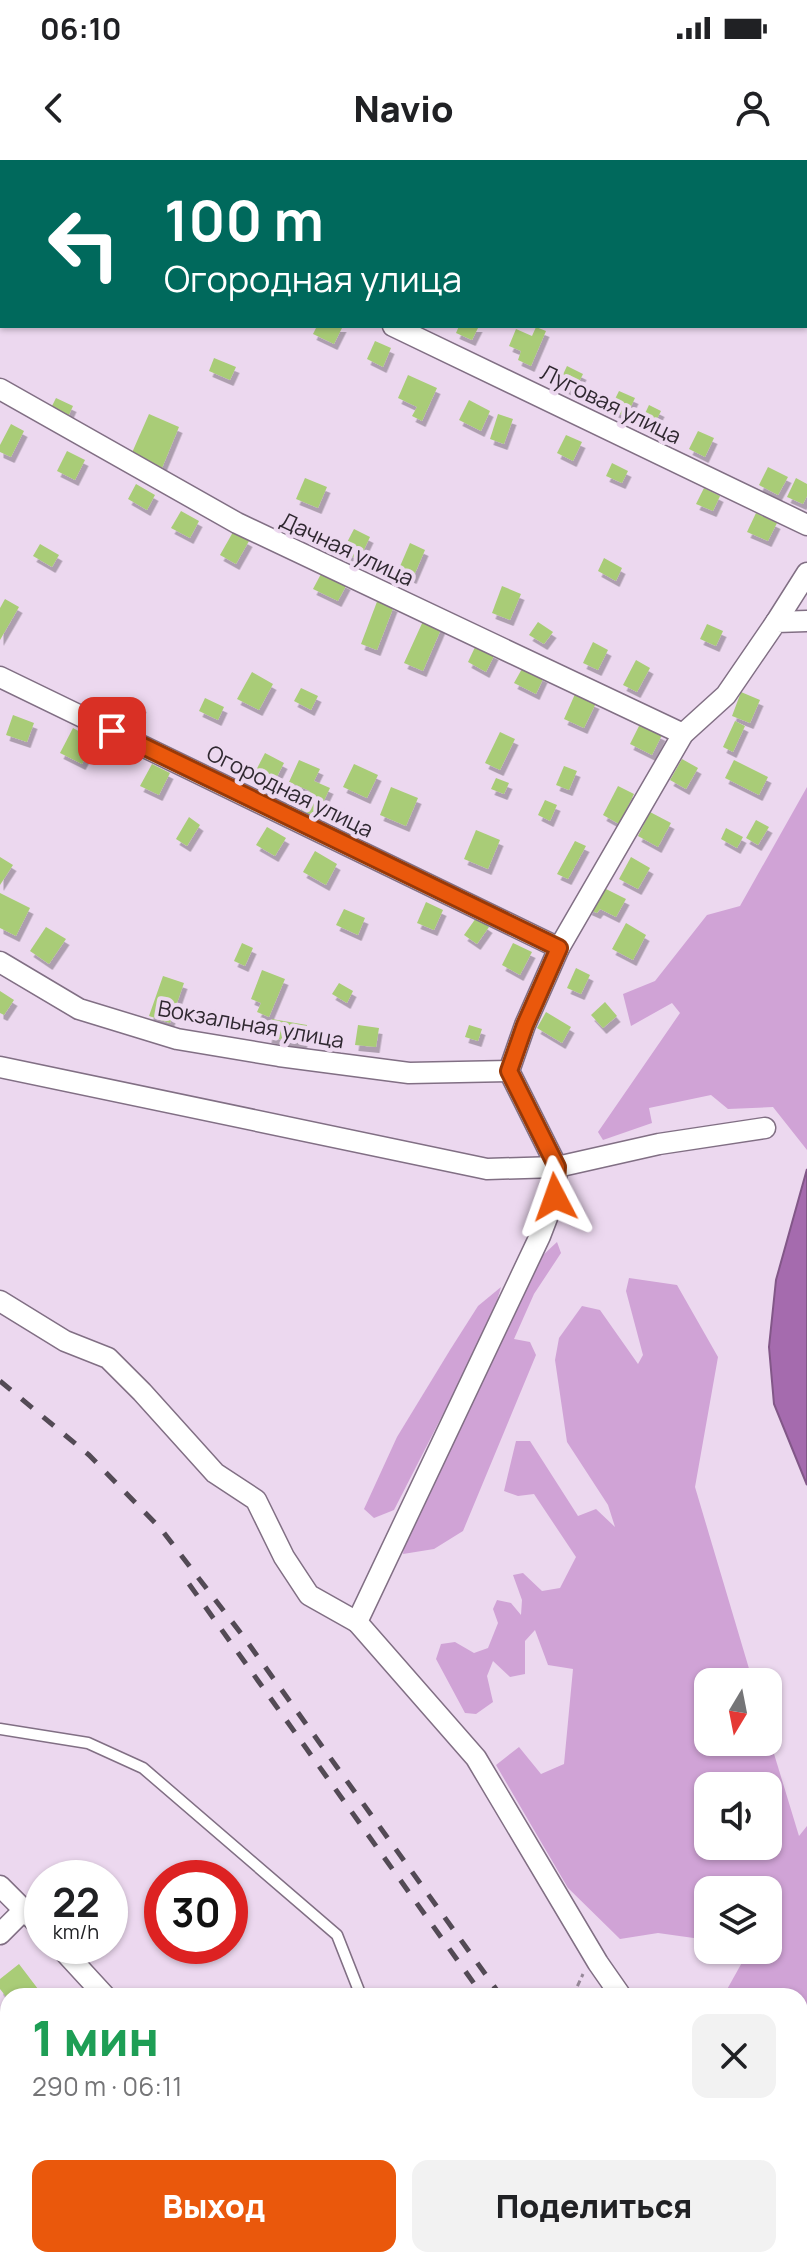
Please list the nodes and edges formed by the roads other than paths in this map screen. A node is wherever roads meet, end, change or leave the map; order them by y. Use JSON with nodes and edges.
{"nodes":[{"id":1,"x":397,"y":328,"type":"edge"},
{"id":2,"x":0,"y":389,"type":"edge"},
{"id":3,"x":807,"y":525,"type":"edge"},
{"id":4,"x":807,"y":573,"type":"edge"},
{"id":5,"x":807,"y":621,"type":"edge"},
{"id":6,"x":776,"y":622,"type":"junction"},
{"id":7,"x":0,"y":677,"type":"edge"},
{"id":8,"x":683,"y":734,"type":"junction"},
{"id":9,"x":559,"y":948,"type":"junction"},
{"id":10,"x":0,"y":962,"type":"edge"},
{"id":11,"x":0,"y":1067,"type":"edge"},
{"id":12,"x":509,"y":1071,"type":"junction"},
{"id":13,"x":765,"y":1128,"type":"dead end"},
{"id":14,"x":557,"y":1167,"type":"junction"},
{"id":15,"x":0,"y":1301,"type":"edge"},
{"id":16,"x":357,"y":1622,"type":"junction"},
{"id":17,"x":0,"y":1729,"type":"edge"},
{"id":18,"x":0,"y":1886,"type":"edge"},
{"id":19,"x":24,"y":1908,"type":"edge"},
{"id":20,"x":24,"y":1910,"type":"edge"},
{"id":21,"x":0,"y":1934,"type":"edge"},
{"id":22,"x":76,"y":1964,"type":"edge"},
{"id":23,"x":98,"y":1988,"type":"edge"},
{"id":24,"x":358,"y":1988,"type":"edge"},
{"id":25,"x":615,"y":1988,"type":"edge"}],
"edges":[{"from":1,"to":3,"type":"street","name":"Луговая улица"},
{"from":2,"to":8,"type":"street","name":"Дачная улица"},
{"from":4,"to":6,"type":"street"},
{"from":5,"to":6,"type":"street"},
{"from":6,"to":8,"type":"street"},
{"from":7,"to":9,"type":"street","name":"Огородная улица"},
{"from":8,"to":9,"type":"street"},
{"from":9,"to":12,"type":"street"},
{"from":10,"to":12,"type":"street","name":"Вокзальная улица"},
{"from":11,"to":14,"type":"street"},
{"from":12,"to":14,"type":"street"},
{"from":13,"to":14,"type":"street"},
{"from":14,"to":16,"type":"street"},
{"from":15,"to":16,"type":"street"},
{"from":16,"to":25,"type":"street"},
{"from":17,"to":24,"type":"lane"},
{"from":18,"to":19,"type":"street"},
{"from":20,"to":21,"type":"street"},
{"from":22,"to":23,"type":"street"}]}
